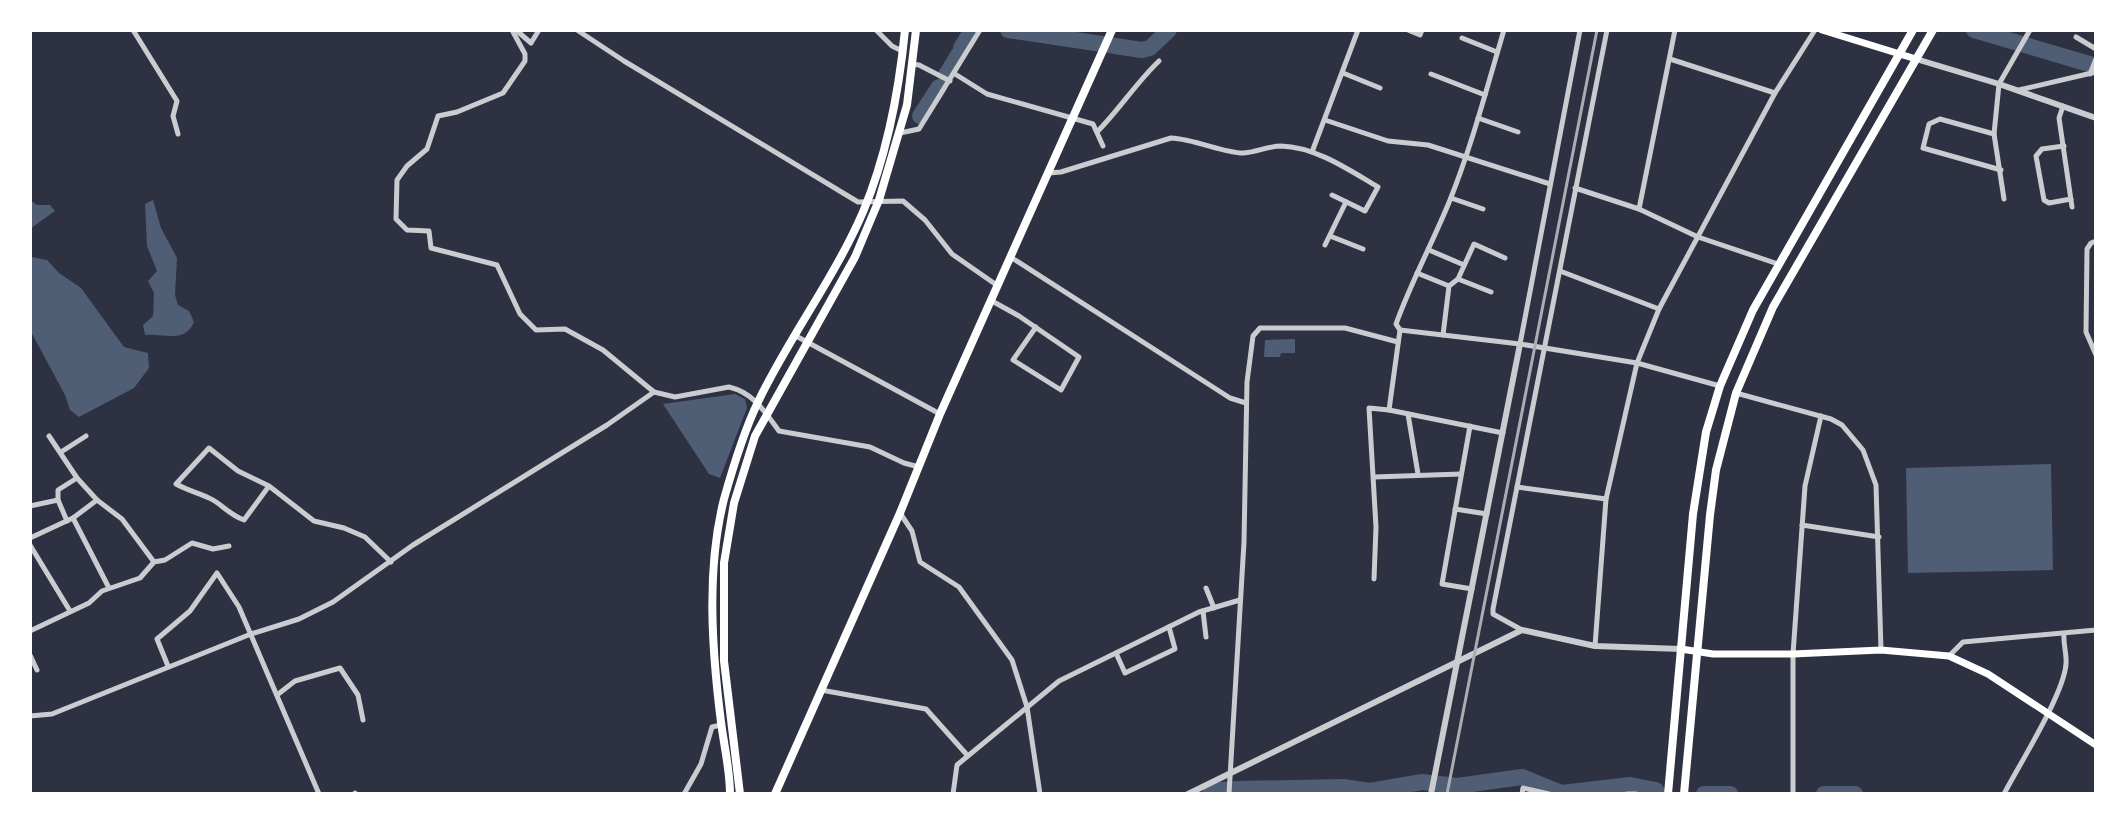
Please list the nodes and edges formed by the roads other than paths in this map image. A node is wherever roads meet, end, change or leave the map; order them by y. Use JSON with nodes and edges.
{"nodes":[{"id":1,"x":133,"y":30,"type":"edge"},
{"id":2,"x":514,"y":30,"type":"edge"},
{"id":3,"x":539,"y":30,"type":"edge"},
{"id":4,"x":577,"y":30,"type":"edge"},
{"id":5,"x":876,"y":30,"type":"edge"},
{"id":6,"x":905,"y":30,"type":"edge"},
{"id":7,"x":916,"y":30,"type":"edge"},
{"id":8,"x":980,"y":30,"type":"edge"},
{"id":9,"x":1358,"y":30,"type":"edge"},
{"id":10,"x":1408,"y":30,"type":"edge"},
{"id":11,"x":1422,"y":30,"type":"edge"},
{"id":12,"x":1504,"y":30,"type":"edge"},
{"id":13,"x":1580,"y":30,"type":"edge"},
{"id":14,"x":1607,"y":30,"type":"edge"},
{"id":15,"x":1675,"y":30,"type":"edge"},
{"id":16,"x":1815,"y":30,"type":"edge"},
{"id":17,"x":1822,"y":30,"type":"edge"},
{"id":18,"x":1913,"y":30,"type":"edge"},
{"id":19,"x":1933,"y":30,"type":"edge"},
{"id":20,"x":2030,"y":30,"type":"edge"},
{"id":21,"x":2076,"y":37,"type":"dead end"},
{"id":22,"x":1462,"y":38,"type":"dead end"},
{"id":23,"x":1108,"y":39,"type":"edge"},
{"id":24,"x":2096,"y":49,"type":"edge"},
{"id":25,"x":903,"y":51,"type":"junction"},
{"id":26,"x":1497,"y":52,"type":"junction"},
{"id":27,"x":1899,"y":55,"type":"junction"},
{"id":28,"x":1670,"y":59,"type":"junction"},
{"id":29,"x":1916,"y":59,"type":"junction"},
{"id":30,"x":1159,"y":61,"type":"dead end"},
{"id":31,"x":912,"y":64,"type":"junction"},
{"id":32,"x":2093,"y":67,"type":"edge"},
{"id":33,"x":1343,"y":73,"type":"junction"},
{"id":34,"x":955,"y":74,"type":"junction"},
{"id":35,"x":1431,"y":74,"type":"dead end"},
{"id":36,"x":950,"y":81,"type":"junction"},
{"id":37,"x":1999,"y":84,"type":"junction"},
{"id":38,"x":1380,"y":88,"type":"dead end"},
{"id":39,"x":2017,"y":90,"type":"junction"},
{"id":40,"x":1775,"y":93,"type":"junction"},
{"id":41,"x":1485,"y":95,"type":"junction"},
{"id":42,"x":2063,"y":106,"type":"junction"},
{"id":43,"x":1073,"y":117,"type":"junction"},
{"id":44,"x":1478,"y":118,"type":"junction"},
{"id":45,"x":2096,"y":118,"type":"edge"},
{"id":46,"x":1325,"y":120,"type":"junction"},
{"id":47,"x":1097,"y":132,"type":"junction"},
{"id":48,"x":1518,"y":132,"type":"dead end"},
{"id":49,"x":900,"y":133,"type":"junction"},
{"id":50,"x":178,"y":134,"type":"dead end"},
{"id":51,"x":1994,"y":134,"type":"junction"},
{"id":52,"x":1103,"y":146,"type":"dead end"},
{"id":53,"x":2064,"y":146,"type":"junction"},
{"id":54,"x":1312,"y":152,"type":"junction"},
{"id":55,"x":1466,"y":158,"type":"junction"},
{"id":56,"x":2001,"y":170,"type":"junction"},
{"id":57,"x":1049,"y":173,"type":"junction"},
{"id":58,"x":1550,"y":184,"type":"junction"},
{"id":59,"x":1575,"y":188,"type":"junction"},
{"id":60,"x":1332,"y":195,"type":"dead end"},
{"id":61,"x":1451,"y":198,"type":"junction"},
{"id":62,"x":2004,"y":199,"type":"dead end"},
{"id":63,"x":2071,"y":199,"type":"junction"},
{"id":64,"x":879,"y":200,"type":"junction"},
{"id":65,"x":867,"y":201,"type":"junction"},
{"id":66,"x":1346,"y":202,"type":"junction"},
{"id":67,"x":2072,"y":207,"type":"dead end"},
{"id":68,"x":1483,"y":209,"type":"dead end"},
{"id":69,"x":1639,"y":209,"type":"junction"},
{"id":70,"x":1330,"y":236,"type":"junction"},
{"id":71,"x":1698,"y":237,"type":"junction"},
{"id":72,"x":2096,"y":241,"type":"edge"},
{"id":73,"x":1325,"y":245,"type":"dead end"},
{"id":74,"x":1363,"y":249,"type":"dead end"},
{"id":75,"x":1429,"y":250,"type":"junction"},
{"id":76,"x":1012,"y":258,"type":"junction"},
{"id":77,"x":1505,"y":258,"type":"dead end"},
{"id":78,"x":1778,"y":264,"type":"junction"},
{"id":79,"x":1464,"y":265,"type":"junction"},
{"id":80,"x":1560,"y":271,"type":"junction"},
{"id":81,"x":1417,"y":273,"type":"junction"},
{"id":82,"x":1458,"y":279,"type":"junction"},
{"id":83,"x":1449,"y":286,"type":"junction"},
{"id":84,"x":998,"y":287,"type":"junction"},
{"id":85,"x":1491,"y":292,"type":"dead end"},
{"id":86,"x":992,"y":301,"type":"junction"},
{"id":87,"x":1659,"y":309,"type":"junction"},
{"id":88,"x":2096,"y":318,"type":"edge"},
{"id":89,"x":2086,"y":320,"type":"junction"},
{"id":90,"x":1036,"y":327,"type":"junction"},
{"id":91,"x":1400,"y":330,"type":"junction"},
{"id":92,"x":1443,"y":335,"type":"junction"},
{"id":93,"x":796,"y":336,"type":"junction"},
{"id":94,"x":1398,"y":342,"type":"junction"},
{"id":95,"x":806,"y":343,"type":"junction"},
{"id":96,"x":1520,"y":344,"type":"junction"},
{"id":97,"x":1545,"y":349,"type":"junction"},
{"id":98,"x":2096,"y":355,"type":"edge"},
{"id":99,"x":1637,"y":363,"type":"junction"},
{"id":100,"x":1720,"y":386,"type":"junction"},
{"id":101,"x":654,"y":392,"type":"junction"},
{"id":102,"x":1736,"y":393,"type":"junction"},
{"id":103,"x":758,"y":401,"type":"junction"},
{"id":104,"x":1246,"y":403,"type":"junction"},
{"id":105,"x":1389,"y":410,"type":"junction"},
{"id":106,"x":767,"y":414,"type":"junction"},
{"id":107,"x":940,"y":414,"type":"junction"},
{"id":108,"x":1408,"y":414,"type":"junction"},
{"id":109,"x":1821,"y":416,"type":"junction"},
{"id":110,"x":1470,"y":426,"type":"junction"},
{"id":111,"x":1503,"y":433,"type":"junction"},
{"id":112,"x":49,"y":436,"type":"dead end"},
{"id":113,"x":86,"y":436,"type":"dead end"},
{"id":114,"x":61,"y":452,"type":"junction"},
{"id":115,"x":919,"y":468,"type":"junction"},
{"id":116,"x":1418,"y":474,"type":"junction"},
{"id":117,"x":1461,"y":474,"type":"junction"},
{"id":118,"x":1374,"y":477,"type":"junction"},
{"id":119,"x":77,"y":478,"type":"junction"},
{"id":120,"x":269,"y":486,"type":"junction"},
{"id":121,"x":1517,"y":487,"type":"junction"},
{"id":122,"x":1606,"y":499,"type":"junction"},
{"id":123,"x":58,"y":500,"type":"junction"},
{"id":124,"x":97,"y":500,"type":"junction"},
{"id":125,"x":30,"y":506,"type":"edge"},
{"id":126,"x":1455,"y":509,"type":"junction"},
{"id":127,"x":900,"y":513,"type":"junction"},
{"id":128,"x":1487,"y":514,"type":"junction"},
{"id":129,"x":70,"y":520,"type":"junction"},
{"id":130,"x":1802,"y":525,"type":"junction"},
{"id":131,"x":1879,"y":537,"type":"junction"},
{"id":132,"x":30,"y":538,"type":"edge"},
{"id":133,"x":30,"y":545,"type":"edge"},
{"id":134,"x":229,"y":546,"type":"dead end"},
{"id":135,"x":154,"y":562,"type":"junction"},
{"id":136,"x":391,"y":562,"type":"junction"},
{"id":137,"x":1374,"y":579,"type":"dead end"},
{"id":138,"x":109,"y":588,"type":"junction"},
{"id":139,"x":1206,"y":588,"type":"dead end"},
{"id":140,"x":1472,"y":589,"type":"junction"},
{"id":141,"x":1240,"y":600,"type":"junction"},
{"id":142,"x":1214,"y":608,"type":"junction"},
{"id":143,"x":70,"y":611,"type":"junction"},
{"id":144,"x":1203,"y":611,"type":"junction"},
{"id":145,"x":1169,"y":627,"type":"junction"},
{"id":146,"x":1522,"y":630,"type":"junction"},
{"id":147,"x":2096,"y":630,"type":"edge"},
{"id":148,"x":30,"y":631,"type":"edge"},
{"id":149,"x":251,"y":634,"type":"junction"},
{"id":150,"x":2064,"y":634,"type":"junction"},
{"id":151,"x":1206,"y":637,"type":"dead end"},
{"id":152,"x":1595,"y":646,"type":"junction"},
{"id":153,"x":1681,"y":649,"type":"junction"},
{"id":154,"x":1881,"y":650,"type":"junction"},
{"id":155,"x":1697,"y":652,"type":"junction"},
{"id":156,"x":1116,"y":653,"type":"junction"},
{"id":157,"x":1793,"y":654,"type":"junction"},
{"id":158,"x":30,"y":655,"type":"edge"},
{"id":159,"x":1949,"y":656,"type":"junction"},
{"id":160,"x":1458,"y":660,"type":"junction"},
{"id":161,"x":168,"y":666,"type":"junction"},
{"id":162,"x":37,"y":670,"type":"dead end"},
{"id":163,"x":821,"y":690,"type":"junction"},
{"id":164,"x":277,"y":695,"type":"junction"},
{"id":165,"x":1027,"y":707,"type":"junction"},
{"id":166,"x":2047,"y":713,"type":"junction"},
{"id":167,"x":30,"y":716,"type":"edge"},
{"id":168,"x":363,"y":720,"type":"dead end"},
{"id":169,"x":721,"y":725,"type":"junction"},
{"id":170,"x":2096,"y":745,"type":"edge"},
{"id":171,"x":968,"y":756,"type":"junction"},
{"id":172,"x":1229,"y":772,"type":"junction"},
{"id":173,"x":1229,"y":792,"type":"edge"},
{"id":174,"x":1431,"y":792,"type":"edge"},
{"id":175,"x":319,"y":794,"type":"edge"},
{"id":176,"x":684,"y":794,"type":"edge"},
{"id":177,"x":730,"y":794,"type":"edge"},
{"id":178,"x":740,"y":794,"type":"edge"},
{"id":179,"x":775,"y":794,"type":"edge"},
{"id":180,"x":953,"y":794,"type":"edge"},
{"id":181,"x":1040,"y":794,"type":"edge"},
{"id":182,"x":1188,"y":794,"type":"edge"},
{"id":183,"x":1522,"y":794,"type":"edge"},
{"id":184,"x":1549,"y":794,"type":"edge"},
{"id":185,"x":1627,"y":794,"type":"edge"},
{"id":186,"x":1636,"y":794,"type":"edge"},
{"id":187,"x":1668,"y":794,"type":"edge"},
{"id":188,"x":1684,"y":794,"type":"edge"},
{"id":189,"x":1793,"y":794,"type":"edge"},
{"id":190,"x":2004,"y":794,"type":"edge"}],
"edges":[{"from":1,"to":50,"type":"street"},
{"from":2,"to":3,"type":"street"},
{"from":2,"to":101,"type":"street"},
{"from":4,"to":65,"type":"street"},
{"from":5,"to":25,"type":"street"},
{"from":6,"to":25,"type":"main road"},
{"from":7,"to":31,"type":"main road"},
{"from":8,"to":34,"type":"street"},
{"from":9,"to":33,"type":"street"},
{"from":10,"to":11,"type":"street"},
{"from":12,"to":26,"type":"street"},
{"from":13,"to":58,"type":"street"},
{"from":14,"to":59,"type":"street"},
{"from":15,"to":28,"type":"street"},
{"from":16,"to":40,"type":"street"},
{"from":17,"to":27,"type":"main road"},
{"from":18,"to":27,"type":"main road"},
{"from":19,"to":29,"type":"main road"},
{"from":20,"to":37,"type":"street"},
{"from":21,"to":24,"type":"street"},
{"from":22,"to":26,"type":"street"},
{"from":23,"to":43,"type":"main road"},
{"from":25,"to":65,"type":"main road"},
{"from":26,"to":41,"type":"street"},
{"from":27,"to":29,"type":"main road"},
{"from":27,"to":78,"type":"main road"},
{"from":28,"to":40,"type":"street"},
{"from":28,"to":69,"type":"street"},
{"from":29,"to":37,"type":"street"},
{"from":29,"to":102,"type":"main road"},
{"from":30,"to":47,"type":"street"},
{"from":31,"to":36,"type":"street"},
{"from":31,"to":49,"type":"main road"},
{"from":32,"to":39,"type":"street"},
{"from":33,"to":38,"type":"street"},
{"from":33,"to":46,"type":"street"},
{"from":34,"to":36,"type":"street"},
{"from":34,"to":43,"type":"street"},
{"from":35,"to":41,"type":"street"},
{"from":36,"to":49,"type":"street"},
{"from":37,"to":39,"type":"street"},
{"from":37,"to":51,"type":"street"},
{"from":39,"to":42,"type":"street"},
{"from":40,"to":71,"type":"street"},
{"from":41,"to":44,"type":"street"},
{"from":42,"to":45,"type":"street"},
{"from":42,"to":53,"type":"street"},
{"from":43,"to":47,"type":"street"},
{"from":43,"to":57,"type":"main road"},
{"from":44,"to":48,"type":"street"},
{"from":44,"to":55,"type":"street"},
{"from":46,"to":54,"type":"street"},
{"from":46,"to":55,"type":"street"},
{"from":47,"to":52,"type":"street"},
{"from":49,"to":64,"type":"main road"},
{"from":51,"to":56,"type":"street"},
{"from":51,"to":56,"type":"street"},
{"from":53,"to":63,"type":"street"},
{"from":53,"to":63,"type":"street"},
{"from":54,"to":57,"type":"street"},
{"from":54,"to":66,"type":"street"},
{"from":55,"to":58,"type":"street"},
{"from":55,"to":61,"type":"street"},
{"from":56,"to":62,"type":"street"},
{"from":57,"to":76,"type":"main road"},
{"from":58,"to":96,"type":"street"},
{"from":59,"to":69,"type":"street"},
{"from":59,"to":80,"type":"street"},
{"from":60,"to":66,"type":"street"},
{"from":61,"to":68,"type":"street"},
{"from":61,"to":75,"type":"street"},
{"from":63,"to":67,"type":"street"},
{"from":64,"to":65,"type":"street"},
{"from":64,"to":84,"type":"street"},
{"from":64,"to":95,"type":"main road"},
{"from":65,"to":93,"type":"main road"},
{"from":66,"to":70,"type":"street"},
{"from":69,"to":71,"type":"street"},
{"from":70,"to":73,"type":"street"},
{"from":70,"to":74,"type":"street"},
{"from":71,"to":78,"type":"street"},
{"from":71,"to":87,"type":"street"},
{"from":72,"to":89,"type":"street"},
{"from":75,"to":79,"type":"street"},
{"from":75,"to":81,"type":"street"},
{"from":76,"to":84,"type":"main road"},
{"from":76,"to":104,"type":"street"},
{"from":77,"to":79,"type":"street"},
{"from":78,"to":100,"type":"main road"},
{"from":79,"to":82,"type":"street"},
{"from":80,"to":87,"type":"street"},
{"from":80,"to":97,"type":"street"},
{"from":81,"to":83,"type":"street"},
{"from":81,"to":91,"type":"street"},
{"from":82,"to":83,"type":"street"},
{"from":82,"to":85,"type":"street"},
{"from":83,"to":92,"type":"street"},
{"from":84,"to":86,"type":"main road"},
{"from":86,"to":90,"type":"street"},
{"from":86,"to":107,"type":"main road"},
{"from":87,"to":99,"type":"street"},
{"from":88,"to":89,"type":"street"},
{"from":89,"to":98,"type":"street"},
{"from":90,"to":90,"type":"street"},
{"from":91,"to":92,"type":"street"},
{"from":91,"to":94,"type":"street"},
{"from":92,"to":96,"type":"street"},
{"from":93,"to":95,"type":"street"},
{"from":93,"to":103,"type":"main road"},
{"from":94,"to":104,"type":"street"},
{"from":94,"to":105,"type":"street"},
{"from":95,"to":106,"type":"main road"},
{"from":95,"to":107,"type":"street"},
{"from":96,"to":97,"type":"street"},
{"from":96,"to":111,"type":"street"},
{"from":97,"to":99,"type":"street"},
{"from":97,"to":121,"type":"street"},
{"from":99,"to":100,"type":"street"},
{"from":99,"to":122,"type":"street"},
{"from":100,"to":153,"type":"main road"},
{"from":101,"to":103,"type":"street"},
{"from":101,"to":136,"type":"street"},
{"from":102,"to":109,"type":"street"},
{"from":102,"to":155,"type":"main road"},
{"from":103,"to":106,"type":"street"},
{"from":103,"to":169,"type":"main road"},
{"from":104,"to":141,"type":"street"},
{"from":105,"to":108,"type":"street"},
{"from":105,"to":118,"type":"street"},
{"from":106,"to":115,"type":"street"},
{"from":106,"to":178,"type":"main road"},
{"from":107,"to":115,"type":"main road"},
{"from":108,"to":110,"type":"street"},
{"from":108,"to":116,"type":"street"},
{"from":109,"to":130,"type":"street"},
{"from":109,"to":131,"type":"street"},
{"from":110,"to":111,"type":"street"},
{"from":110,"to":117,"type":"street"},
{"from":111,"to":128,"type":"street"},
{"from":112,"to":114,"type":"street"},
{"from":113,"to":114,"type":"street"},
{"from":114,"to":119,"type":"street"},
{"from":115,"to":127,"type":"main road"},
{"from":116,"to":117,"type":"street"},
{"from":116,"to":118,"type":"street"},
{"from":117,"to":126,"type":"street"},
{"from":118,"to":137,"type":"street"},
{"from":119,"to":123,"type":"street"},
{"from":119,"to":124,"type":"street"},
{"from":120,"to":120,"type":"street"},
{"from":120,"to":136,"type":"street"},
{"from":121,"to":122,"type":"street"},
{"from":121,"to":146,"type":"street"},
{"from":122,"to":152,"type":"street"},
{"from":123,"to":125,"type":"street"},
{"from":123,"to":129,"type":"street"},
{"from":124,"to":129,"type":"street"},
{"from":124,"to":135,"type":"street"},
{"from":126,"to":128,"type":"street"},
{"from":126,"to":140,"type":"street"},
{"from":127,"to":163,"type":"main road"},
{"from":127,"to":165,"type":"street"},
{"from":128,"to":140,"type":"street"},
{"from":129,"to":132,"type":"street"},
{"from":129,"to":138,"type":"street"},
{"from":130,"to":131,"type":"street"},
{"from":130,"to":157,"type":"street"},
{"from":131,"to":154,"type":"street"},
{"from":133,"to":143,"type":"street"},
{"from":134,"to":135,"type":"street"},
{"from":135,"to":138,"type":"street"},
{"from":136,"to":149,"type":"street"},
{"from":138,"to":143,"type":"street"},
{"from":139,"to":142,"type":"street"},
{"from":140,"to":160,"type":"street"},
{"from":141,"to":142,"type":"street"},
{"from":141,"to":172,"type":"street"},
{"from":142,"to":144,"type":"street"},
{"from":143,"to":148,"type":"street"},
{"from":144,"to":145,"type":"street"},
{"from":144,"to":151,"type":"street"},
{"from":145,"to":156,"type":"street"},
{"from":145,"to":156,"type":"street"},
{"from":146,"to":152,"type":"street"},
{"from":146,"to":160,"type":"street"},
{"from":147,"to":150,"type":"street"},
{"from":149,"to":161,"type":"street"},
{"from":149,"to":161,"type":"street"},
{"from":149,"to":164,"type":"street"},
{"from":150,"to":159,"type":"street"},
{"from":150,"to":166,"type":"street"},
{"from":152,"to":153,"type":"street"},
{"from":153,"to":155,"type":"main road"},
{"from":153,"to":187,"type":"main road"},
{"from":154,"to":157,"type":"main road"},
{"from":154,"to":159,"type":"main road"},
{"from":155,"to":157,"type":"main road"},
{"from":155,"to":188,"type":"main road"},
{"from":156,"to":165,"type":"street"},
{"from":157,"to":189,"type":"street"},
{"from":158,"to":162,"type":"street"},
{"from":159,"to":166,"type":"main road"},
{"from":160,"to":172,"type":"street"},
{"from":160,"to":174,"type":"street"},
{"from":161,"to":167,"type":"street"},
{"from":163,"to":171,"type":"street"},
{"from":163,"to":179,"type":"main road"},
{"from":164,"to":168,"type":"street"},
{"from":164,"to":175,"type":"street"},
{"from":165,"to":171,"type":"street"},
{"from":165,"to":181,"type":"street"},
{"from":166,"to":170,"type":"main road"},
{"from":166,"to":190,"type":"street"},
{"from":169,"to":176,"type":"street"},
{"from":169,"to":177,"type":"main road"},
{"from":171,"to":180,"type":"street"},
{"from":172,"to":173,"type":"street"},
{"from":172,"to":182,"type":"street"},
{"from":183,"to":184,"type":"street"},
{"from":185,"to":186,"type":"street"}]}
